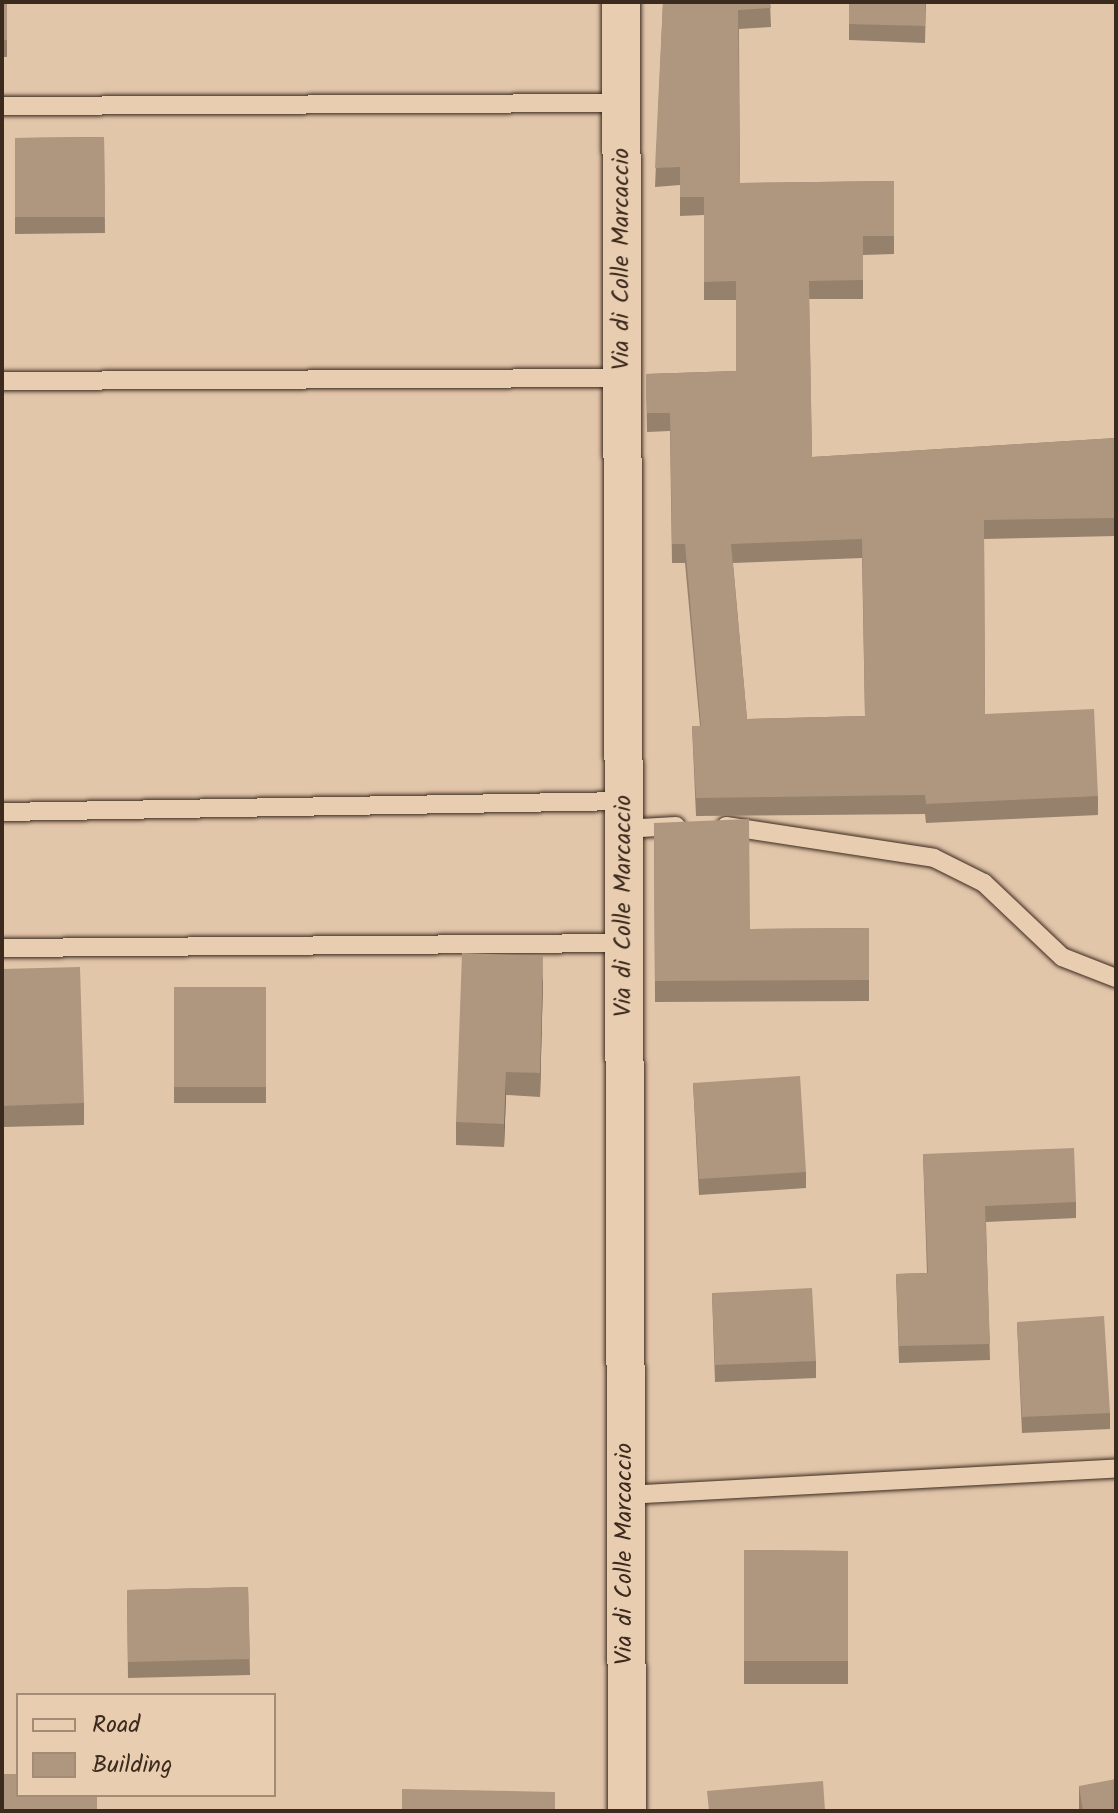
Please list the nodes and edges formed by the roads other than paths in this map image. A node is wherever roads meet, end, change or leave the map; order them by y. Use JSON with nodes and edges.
{"nodes":[{"id":1,"x":621,"y":2,"type":"edge"},
{"id":2,"x":622,"y":103,"type":"junction"},
{"id":3,"x":2,"y":106,"type":"edge"},
{"id":4,"x":622,"y":378,"type":"junction"},
{"id":5,"x":2,"y":381,"type":"edge"},
{"id":6,"x":2,"y":812,"type":"edge"},
{"id":7,"x":623,"y":815,"type":"junction"},
{"id":8,"x":624,"y":943,"type":"junction"},
{"id":9,"x":2,"y":948,"type":"edge"},
{"id":10,"x":1116,"y":978,"type":"edge"},
{"id":11,"x":1116,"y":1468,"type":"edge"},
{"id":12,"x":625,"y":1495,"type":"junction"},
{"id":13,"x":627,"y":1811,"type":"edge"}],
"edges":[{"from":1,"to":2,"type":"street","name":"Via di Colle Marcaccio"},
{"from":2,"to":3,"type":"lane"},
{"from":2,"to":4,"type":"street","name":"Via di Colle Marcaccio"},
{"from":4,"to":5,"type":"lane"},
{"from":4,"to":7,"type":"street","name":"Via di Colle Marcaccio"},
{"from":6,"to":7,"type":"lane"},
{"from":7,"to":8,"type":"street","name":"Via di Colle Marcaccio"},
{"from":7,"to":10,"type":"lane"},
{"from":8,"to":9,"type":"lane"},
{"from":8,"to":12,"type":"street","name":"Via di Colle Marcaccio"},
{"from":11,"to":12,"type":"lane"},
{"from":12,"to":13,"type":"street","name":"Via di Colle Marcaccio"}]}
